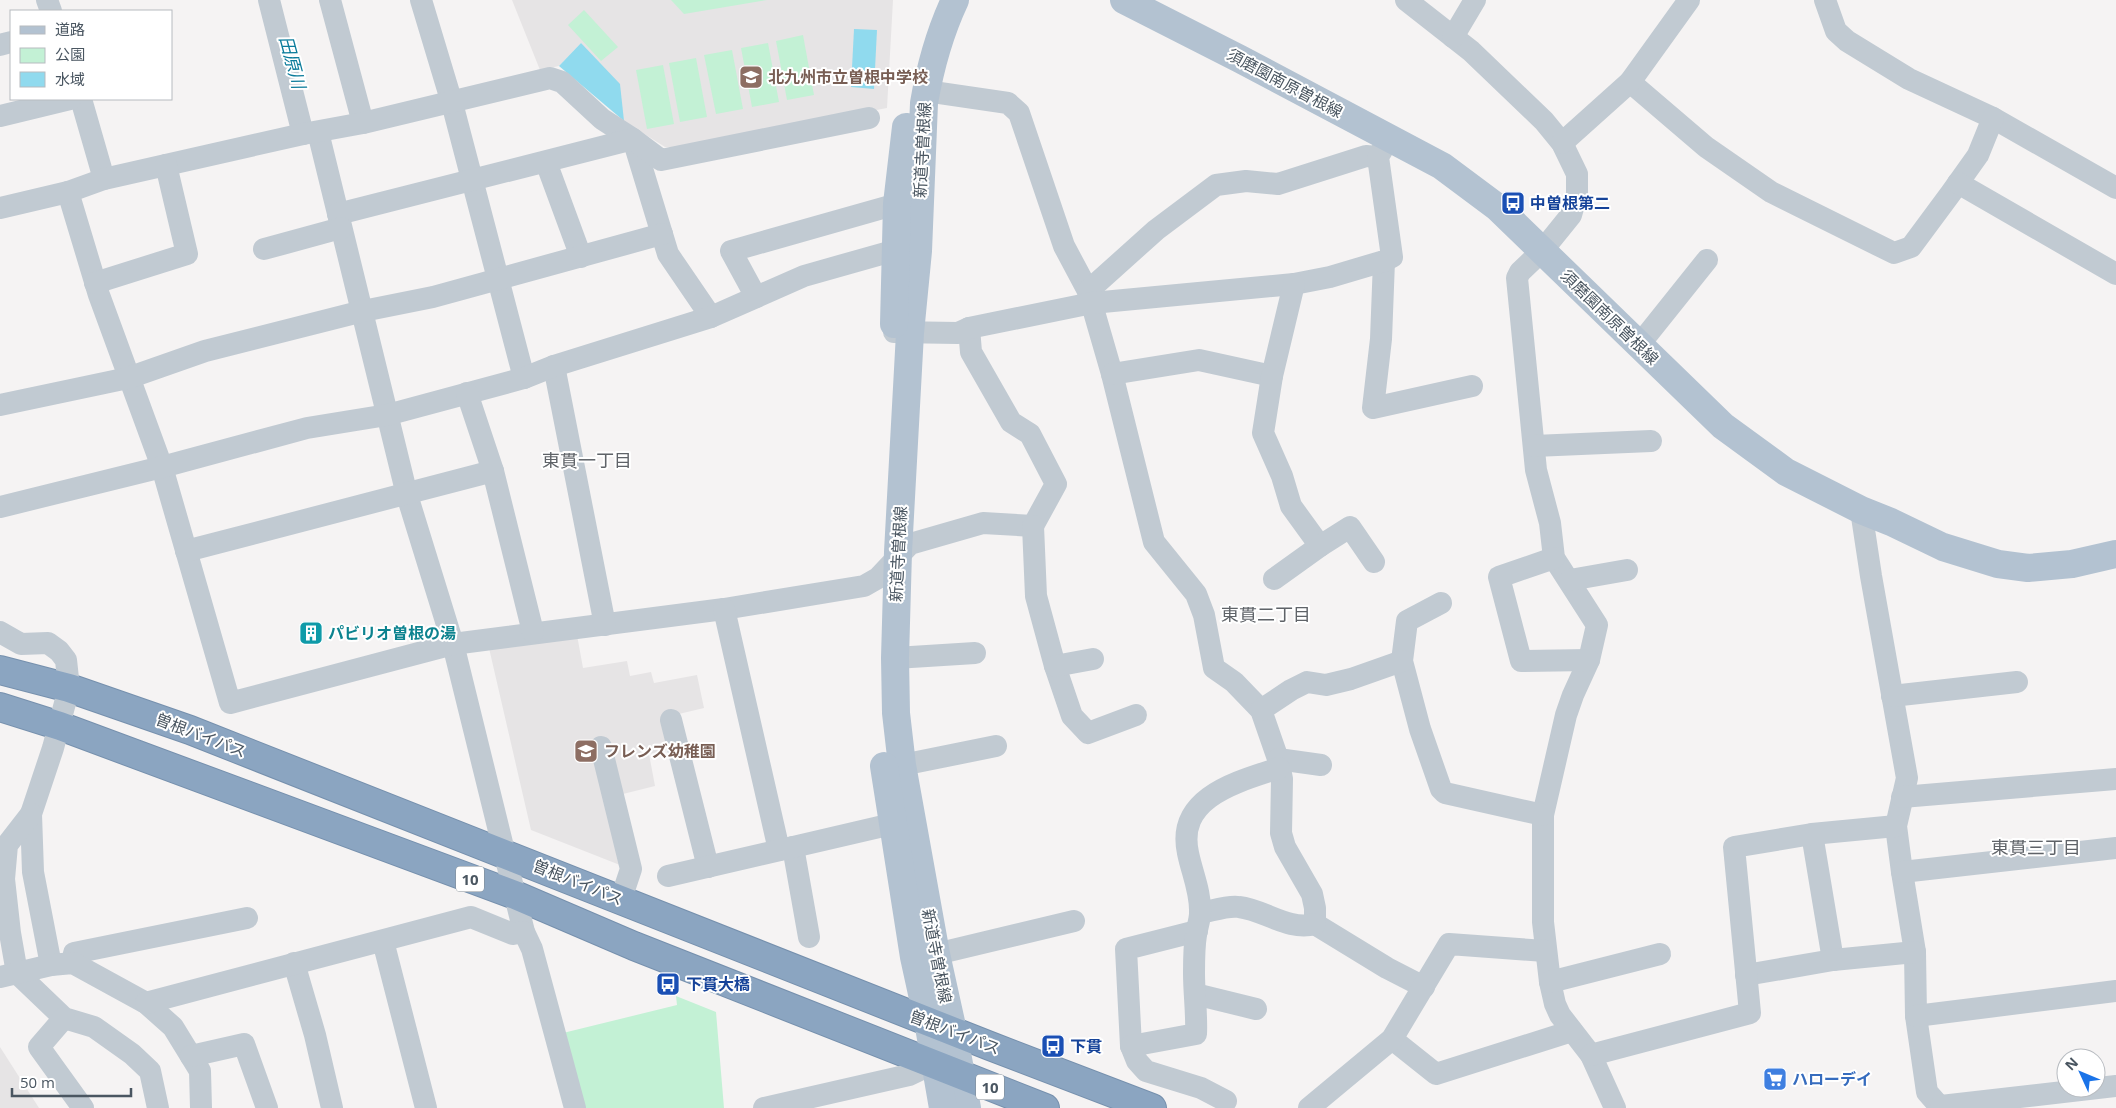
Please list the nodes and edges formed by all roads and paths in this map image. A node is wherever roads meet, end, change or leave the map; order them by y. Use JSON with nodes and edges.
{"nodes":[{"id":1,"x":269,"y":0,"type":"edge"},
{"id":2,"x":330,"y":0,"type":"edge"},
{"id":3,"x":421,"y":0,"type":"edge"},
{"id":4,"x":937,"y":0,"type":"edge"},
{"id":5,"x":955,"y":0,"type":"edge"},
{"id":6,"x":1124,"y":0,"type":"edge"},
{"id":7,"x":1406,"y":0,"type":"edge"},
{"id":8,"x":1475,"y":0,"type":"edge"},
{"id":9,"x":1689,"y":0,"type":"edge"},
{"id":10,"x":1825,"y":0,"type":"edge"},
{"id":11,"x":1453,"y":37,"type":"junction"},
{"id":12,"x":1630,"y":82,"type":"junction"},
{"id":13,"x":926,"y":92,"type":"junction"},
{"id":14,"x":66,"y":100,"type":"edge"},
{"id":15,"x":81,"y":100,"type":"edge"},
{"id":16,"x":452,"y":103,"type":"junction"},
{"id":17,"x":0,"y":116,"type":"edge"},
{"id":18,"x":869,"y":118,"type":"dead end"},
{"id":19,"x":1994,"y":118,"type":"junction"},
{"id":20,"x":363,"y":123,"type":"junction"},
{"id":21,"x":310,"y":133,"type":"junction"},
{"id":22,"x":633,"y":139,"type":"junction"},
{"id":23,"x":1562,"y":143,"type":"junction"},
{"id":24,"x":1384,"y":148,"type":"junction"},
{"id":25,"x":546,"y":162,"type":"junction"},
{"id":26,"x":166,"y":165,"type":"junction"},
{"id":27,"x":104,"y":179,"type":"junction"},
{"id":28,"x":472,"y":180,"type":"junction"},
{"id":29,"x":1958,"y":183,"type":"junction"},
{"id":30,"x":2116,"y":188,"type":"edge"},
{"id":31,"x":68,"y":192,"type":"junction"},
{"id":32,"x":897,"y":204,"type":"junction"},
{"id":33,"x":0,"y":208,"type":"edge"},
{"id":34,"x":339,"y":221,"type":"junction"},
{"id":35,"x":662,"y":234,"type":"junction"},
{"id":36,"x":264,"y":248,"type":"dead end"},
{"id":37,"x":907,"y":251,"type":"junction"},
{"id":38,"x":1542,"y":251,"type":"junction"},
{"id":39,"x":581,"y":257,"type":"junction"},
{"id":40,"x":1707,"y":260,"type":"dead end"},
{"id":41,"x":1384,"y":261,"type":"junction"},
{"id":42,"x":2116,"y":274,"type":"edge"},
{"id":43,"x":498,"y":280,"type":"junction"},
{"id":44,"x":95,"y":283,"type":"junction"},
{"id":45,"x":1294,"y":284,"type":"junction"},
{"id":46,"x":756,"y":297,"type":"junction"},
{"id":47,"x":1090,"y":297,"type":"junction"},
{"id":48,"x":363,"y":311,"type":"junction"},
{"id":49,"x":711,"y":317,"type":"junction"},
{"id":50,"x":969,"y":328,"type":"junction"},
{"id":51,"x":902,"y":332,"type":"junction"},
{"id":52,"x":1639,"y":345,"type":"junction"},
{"id":53,"x":554,"y":366,"type":"junction"},
{"id":54,"x":1112,"y":374,"type":"junction"},
{"id":55,"x":1272,"y":376,"type":"junction"},
{"id":56,"x":128,"y":378,"type":"junction"},
{"id":57,"x":524,"y":378,"type":"junction"},
{"id":58,"x":1472,"y":386,"type":"dead end"},
{"id":59,"x":467,"y":393,"type":"junction"},
{"id":60,"x":0,"y":406,"type":"edge"},
{"id":61,"x":387,"y":415,"type":"junction"},
{"id":62,"x":1651,"y":440,"type":"dead end"},
{"id":63,"x":1534,"y":446,"type":"junction"},
{"id":64,"x":162,"y":467,"type":"junction"},
{"id":65,"x":493,"y":471,"type":"junction"},
{"id":66,"x":407,"y":495,"type":"junction"},
{"id":67,"x":0,"y":507,"type":"edge"},
{"id":68,"x":1861,"y":510,"type":"junction"},
{"id":69,"x":1033,"y":526,"type":"junction"},
{"id":70,"x":1320,"y":546,"type":"junction"},
{"id":71,"x":186,"y":551,"type":"junction"},
{"id":72,"x":2116,"y":554,"type":"edge"},
{"id":73,"x":1554,"y":558,"type":"junction"},
{"id":74,"x":1374,"y":562,"type":"dead end"},
{"id":75,"x":888,"y":569,"type":"junction"},
{"id":76,"x":1627,"y":570,"type":"dead end"},
{"id":77,"x":1274,"y":579,"type":"dead end"},
{"id":78,"x":1570,"y":580,"type":"junction"},
{"id":79,"x":1441,"y":603,"type":"dead end"},
{"id":80,"x":724,"y":609,"type":"junction"},
{"id":81,"x":605,"y":625,"type":"junction"},
{"id":82,"x":0,"y":632,"type":"edge"},
{"id":83,"x":533,"y":632,"type":"junction"},
{"id":84,"x":453,"y":644,"type":"junction"},
{"id":85,"x":975,"y":653,"type":"dead end"},
{"id":86,"x":895,"y":658,"type":"junction"},
{"id":87,"x":1093,"y":659,"type":"dead end"},
{"id":88,"x":1589,"y":660,"type":"junction"},
{"id":89,"x":1402,"y":661,"type":"junction"},
{"id":90,"x":1055,"y":666,"type":"junction"},
{"id":91,"x":0,"y":670,"type":"edge"},
{"id":92,"x":2017,"y":682,"type":"dead end"},
{"id":93,"x":69,"y":688,"type":"junction"},
{"id":94,"x":1892,"y":696,"type":"junction"},
{"id":95,"x":0,"y":707,"type":"edge"},
{"id":96,"x":1261,"y":710,"type":"junction"},
{"id":97,"x":1136,"y":715,"type":"dead end"},
{"id":98,"x":671,"y":720,"type":"dead end"},
{"id":99,"x":60,"y":726,"type":"junction"},
{"id":100,"x":996,"y":746,"type":"dead end"},
{"id":101,"x":601,"y":747,"type":"dead end"},
{"id":102,"x":1279,"y":763,"type":"junction"},
{"id":103,"x":902,"y":765,"type":"junction"},
{"id":104,"x":1321,"y":765,"type":"dead end"},
{"id":105,"x":2116,"y":779,"type":"edge"},
{"id":106,"x":1902,"y":797,"type":"junction"},
{"id":107,"x":31,"y":814,"type":"junction"},
{"id":108,"x":1543,"y":815,"type":"junction"},
{"id":109,"x":892,"y":824,"type":"junction"},
{"id":110,"x":1896,"y":826,"type":"junction"},
{"id":111,"x":1812,"y":834,"type":"junction"},
{"id":112,"x":2116,"y":848,"type":"edge"},
{"id":113,"x":786,"y":849,"type":"junction"},
{"id":114,"x":504,"y":853,"type":"junction"},
{"id":115,"x":708,"y":867,"type":"junction"},
{"id":116,"x":1902,"y":872,"type":"junction"},
{"id":117,"x":668,"y":876,"type":"dead end"},
{"id":118,"x":514,"y":895,"type":"junction"},
{"id":119,"x":621,"y":899,"type":"junction"},
{"id":120,"x":247,"y":918,"type":"dead end"},
{"id":121,"x":1074,"y":921,"type":"dead end"},
{"id":122,"x":1198,"y":922,"type":"junction"},
{"id":123,"x":1315,"y":924,"type":"junction"},
{"id":124,"x":524,"y":932,"type":"junction"},
{"id":125,"x":809,"y":937,"type":"dead end"},
{"id":126,"x":384,"y":941,"type":"junction"},
{"id":127,"x":1545,"y":951,"type":"junction"},
{"id":128,"x":1915,"y":952,"type":"junction"},
{"id":129,"x":936,"y":954,"type":"junction"},
{"id":130,"x":1660,"y":954,"type":"dead end"},
{"id":131,"x":1833,"y":960,"type":"junction"},
{"id":132,"x":73,"y":963,"type":"junction"},
{"id":133,"x":294,"y":963,"type":"junction"},
{"id":134,"x":51,"y":965,"type":"junction"},
{"id":135,"x":8,"y":966,"type":"edge"},
{"id":136,"x":1746,"y":975,"type":"junction"},
{"id":137,"x":1550,"y":982,"type":"junction"},
{"id":138,"x":1424,"y":986,"type":"junction"},
{"id":139,"x":2116,"y":991,"type":"edge"},
{"id":140,"x":1195,"y":994,"type":"junction"},
{"id":141,"x":146,"y":1003,"type":"junction"},
{"id":142,"x":1256,"y":1009,"type":"dead end"},
{"id":143,"x":1916,"y":1016,"type":"junction"},
{"id":144,"x":64,"y":1018,"type":"junction"},
{"id":145,"x":928,"y":1022,"type":"junction"},
{"id":146,"x":953,"y":1031,"type":"junction"},
{"id":147,"x":1572,"y":1031,"type":"junction"},
{"id":148,"x":1392,"y":1039,"type":"junction"},
{"id":149,"x":1131,"y":1046,"type":"junction"},
{"id":150,"x":1591,"y":1055,"type":"junction"},
{"id":151,"x":191,"y":1056,"type":"junction"},
{"id":152,"x":934,"y":1063,"type":"junction"},
{"id":153,"x":960,"y":1074,"type":"junction"},
{"id":154,"x":2116,"y":1086,"type":"edge"},
{"id":155,"x":816,"y":1102,"type":"edge"},
{"id":156,"x":1232,"y":1106,"type":"edge"},
{"id":157,"x":1941,"y":1107,"type":"edge"},
{"id":158,"x":83,"y":1108,"type":"edge"},
{"id":159,"x":158,"y":1108,"type":"edge"},
{"id":160,"x":201,"y":1108,"type":"edge"},
{"id":161,"x":267,"y":1108,"type":"edge"},
{"id":162,"x":332,"y":1108,"type":"edge"},
{"id":163,"x":426,"y":1108,"type":"edge"},
{"id":164,"x":575,"y":1108,"type":"edge"},
{"id":165,"x":764,"y":1108,"type":"edge"},
{"id":166,"x":943,"y":1108,"type":"edge"},
{"id":167,"x":967,"y":1108,"type":"edge"},
{"id":168,"x":1046,"y":1108,"type":"edge"},
{"id":169,"x":1152,"y":1108,"type":"edge"},
{"id":170,"x":1309,"y":1108,"type":"edge"},
{"id":171,"x":1615,"y":1108,"type":"edge"}],
"edges":[{"from":1,"to":21,"type":"street"},
{"from":2,"to":20,"type":"street"},
{"from":3,"to":16,"type":"street"},
{"from":4,"to":32,"type":"main road","name":"新道寺曽根線"},
{"from":5,"to":13,"type":"main road","name":"新道寺曽根線"},
{"from":6,"to":24,"type":"main road","name":"須磨園南原曽根線"},
{"from":7,"to":11,"type":"street"},
{"from":8,"to":11,"type":"street"},
{"from":9,"to":12,"type":"street"},
{"from":10,"to":19,"type":"street"},
{"from":11,"to":23,"type":"street"},
{"from":12,"to":23,"type":"street"},
{"from":12,"to":29,"type":"street"},
{"from":13,"to":37,"type":"main road","name":"新道寺曽根線"},
{"from":13,"to":47,"type":"street"},
{"from":14,"to":17,"type":"street"},
{"from":15,"to":27,"type":"street"},
{"from":16,"to":20,"type":"street"},
{"from":16,"to":22,"type":"street"},
{"from":16,"to":28,"type":"street"},
{"from":18,"to":22,"type":"street"},
{"from":19,"to":29,"type":"street"},
{"from":19,"to":30,"type":"street"},
{"from":20,"to":21,"type":"street"},
{"from":21,"to":26,"type":"street"},
{"from":21,"to":34,"type":"street"},
{"from":22,"to":25,"type":"street"},
{"from":22,"to":35,"type":"street"},
{"from":23,"to":38,"type":"street"},
{"from":24,"to":38,"type":"main road","name":"須磨園南原曽根線"},
{"from":24,"to":41,"type":"street"},
{"from":24,"to":47,"type":"street"},
{"from":25,"to":28,"type":"street"},
{"from":25,"to":39,"type":"street"},
{"from":26,"to":27,"type":"street"},
{"from":26,"to":44,"type":"street"},
{"from":27,"to":31,"type":"street"},
{"from":28,"to":34,"type":"street"},
{"from":28,"to":43,"type":"street"},
{"from":29,"to":42,"type":"street"},
{"from":31,"to":33,"type":"street"},
{"from":31,"to":44,"type":"street"},
{"from":32,"to":37,"type":"main road","name":"新道寺曽根線"},
{"from":32,"to":46,"type":"street"},
{"from":34,"to":36,"type":"street"},
{"from":34,"to":48,"type":"street"},
{"from":35,"to":39,"type":"street"},
{"from":35,"to":49,"type":"street"},
{"from":37,"to":46,"type":"street"},
{"from":37,"to":51,"type":"main road","name":"新道寺曽根線"},
{"from":38,"to":52,"type":"main road","name":"須磨園南原曽根線"},
{"from":38,"to":63,"type":"street"},
{"from":39,"to":43,"type":"street"},
{"from":40,"to":52,"type":"street"},
{"from":41,"to":45,"type":"street"},
{"from":41,"to":58,"type":"street"},
{"from":43,"to":48,"type":"street"},
{"from":43,"to":57,"type":"street"},
{"from":44,"to":56,"type":"street"},
{"from":45,"to":47,"type":"street"},
{"from":45,"to":55,"type":"street"},
{"from":46,"to":49,"type":"street"},
{"from":47,"to":50,"type":"street"},
{"from":47,"to":54,"type":"street"},
{"from":48,"to":56,"type":"street"},
{"from":48,"to":61,"type":"street"},
{"from":49,"to":53,"type":"street"},
{"from":50,"to":51,"type":"street"},
{"from":50,"to":69,"type":"street"},
{"from":51,"to":75,"type":"main road","name":"新道寺曽根線"},
{"from":52,"to":68,"type":"main road","name":"須磨園南原曽根線"},
{"from":53,"to":57,"type":"street"},
{"from":53,"to":81,"type":"street"},
{"from":54,"to":55,"type":"street"},
{"from":54,"to":96,"type":"street"},
{"from":55,"to":70,"type":"street"},
{"from":56,"to":60,"type":"street"},
{"from":56,"to":64,"type":"street"},
{"from":57,"to":59,"type":"street"},
{"from":59,"to":61,"type":"street"},
{"from":59,"to":65,"type":"street"},
{"from":61,"to":64,"type":"street"},
{"from":61,"to":66,"type":"street"},
{"from":62,"to":63,"type":"street"},
{"from":63,"to":73,"type":"street"},
{"from":64,"to":67,"type":"street"},
{"from":64,"to":71,"type":"street"},
{"from":65,"to":66,"type":"street"},
{"from":65,"to":83,"type":"street"},
{"from":66,"to":71,"type":"street"},
{"from":66,"to":84,"type":"street"},
{"from":68,"to":72,"type":"main road","name":"須磨園南原曽根線"},
{"from":68,"to":94,"type":"street"},
{"from":69,"to":75,"type":"street"},
{"from":69,"to":90,"type":"street"},
{"from":70,"to":74,"type":"street"},
{"from":70,"to":77,"type":"street"},
{"from":71,"to":84,"type":"street"},
{"from":73,"to":78,"type":"street"},
{"from":73,"to":88,"type":"street"},
{"from":75,"to":80,"type":"street"},
{"from":75,"to":86,"type":"main road","name":"新道寺曽根線"},
{"from":75,"to":109,"type":"main road","name":"新道寺曽根線"},
{"from":76,"to":78,"type":"street"},
{"from":78,"to":88,"type":"street"},
{"from":79,"to":89,"type":"street"},
{"from":80,"to":81,"type":"street"},
{"from":80,"to":113,"type":"street"},
{"from":81,"to":83,"type":"street"},
{"from":82,"to":93,"type":"street"},
{"from":83,"to":84,"type":"street"},
{"from":84,"to":114,"type":"street"},
{"from":85,"to":86,"type":"street"},
{"from":86,"to":103,"type":"main road","name":"新道寺曽根線"},
{"from":87,"to":90,"type":"street"},
{"from":88,"to":108,"type":"street"},
{"from":89,"to":96,"type":"street"},
{"from":89,"to":108,"type":"street"},
{"from":90,"to":97,"type":"street"},
{"from":91,"to":93,"type":"highway","name":"曽根バイパス","number":"10"},
{"from":92,"to":94,"type":"street"},
{"from":93,"to":99,"type":"street"},
{"from":93,"to":114,"type":"highway","name":"曽根バイパス","number":"10"},
{"from":94,"to":106,"type":"street"},
{"from":95,"to":99,"type":"highway","number":"10"},
{"from":96,"to":102,"type":"street"},
{"from":98,"to":115,"type":"street"},
{"from":99,"to":107,"type":"street"},
{"from":99,"to":118,"type":"highway","number":"10"},
{"from":100,"to":103,"type":"street"},
{"from":101,"to":119,"type":"street"},
{"from":102,"to":104,"type":"street"},
{"from":102,"to":122,"type":"street"},
{"from":102,"to":123,"type":"street"},
{"from":103,"to":129,"type":"main road","name":"新道寺曽根線"},
{"from":105,"to":106,"type":"street"},
{"from":106,"to":110,"type":"street"},
{"from":107,"to":134,"type":"street"},
{"from":107,"to":135,"type":"street"},
{"from":108,"to":127,"type":"street"},
{"from":109,"to":113,"type":"street"},
{"from":109,"to":145,"type":"main road","name":"新道寺曽根線"},
{"from":110,"to":111,"type":"street"},
{"from":110,"to":116,"type":"street"},
{"from":111,"to":131,"type":"street"},
{"from":111,"to":136,"type":"street"},
{"from":112,"to":116,"type":"street"},
{"from":113,"to":115,"type":"street"},
{"from":113,"to":125,"type":"street"},
{"from":114,"to":118,"type":"street"},
{"from":114,"to":119,"type":"highway","name":"曽根バイパス","number":"10"},
{"from":115,"to":117,"type":"street"},
{"from":116,"to":128,"type":"street"},
{"from":118,"to":124,"type":"street"},
{"from":118,"to":152,"type":"highway","number":"10"},
{"from":119,"to":145,"type":"highway","name":"曽根バイパス","number":"10"},
{"from":120,"to":132,"type":"street"},
{"from":121,"to":129,"type":"street"},
{"from":122,"to":123,"type":"street"},
{"from":122,"to":140,"type":"street"},
{"from":122,"to":149,"type":"street"},
{"from":123,"to":138,"type":"street"},
{"from":124,"to":126,"type":"street"},
{"from":124,"to":164,"type":"street"},
{"from":126,"to":133,"type":"street"},
{"from":126,"to":163,"type":"street"},
{"from":127,"to":137,"type":"street"},
{"from":127,"to":138,"type":"street"},
{"from":128,"to":131,"type":"street"},
{"from":128,"to":143,"type":"street"},
{"from":129,"to":146,"type":"main road","name":"新道寺曽根線"},
{"from":130,"to":137,"type":"street"},
{"from":131,"to":136,"type":"street"},
{"from":132,"to":134,"type":"street"},
{"from":132,"to":141,"type":"street"},
{"from":133,"to":141,"type":"street"},
{"from":133,"to":162,"type":"street"},
{"from":134,"to":135,"type":"street"},
{"from":135,"to":144,"type":"street"},
{"from":136,"to":150,"type":"street"},
{"from":137,"to":147,"type":"street"},
{"from":138,"to":148,"type":"street"},
{"from":139,"to":143,"type":"street"},
{"from":140,"to":142,"type":"street"},
{"from":140,"to":149,"type":"street"},
{"from":141,"to":151,"type":"street"},
{"from":143,"to":157,"type":"street"},
{"from":144,"to":158,"type":"street"},
{"from":144,"to":159,"type":"street"},
{"from":145,"to":146,"type":"highway","name":"曽根バイパス","number":"10"},
{"from":145,"to":152,"type":"main road","name":"新道寺曽根線"},
{"from":146,"to":153,"type":"main road","name":"新道寺曽根線"},
{"from":146,"to":169,"type":"highway","name":"曽根バイパス","number":"10"},
{"from":147,"to":148,"type":"street"},
{"from":147,"to":150,"type":"street"},
{"from":148,"to":170,"type":"street"},
{"from":149,"to":156,"type":"street"},
{"from":150,"to":171,"type":"street"},
{"from":151,"to":160,"type":"street"},
{"from":151,"to":161,"type":"street"},
{"from":152,"to":153,"type":"highway","number":"10"},
{"from":152,"to":155,"type":"street"},
{"from":152,"to":166,"type":"main road","name":"新道寺曽根線"},
{"from":153,"to":167,"type":"main road","name":"新道寺曽根線"},
{"from":153,"to":168,"type":"highway","number":"10"},
{"from":154,"to":157,"type":"street"},
{"from":155,"to":165,"type":"street"}]}
